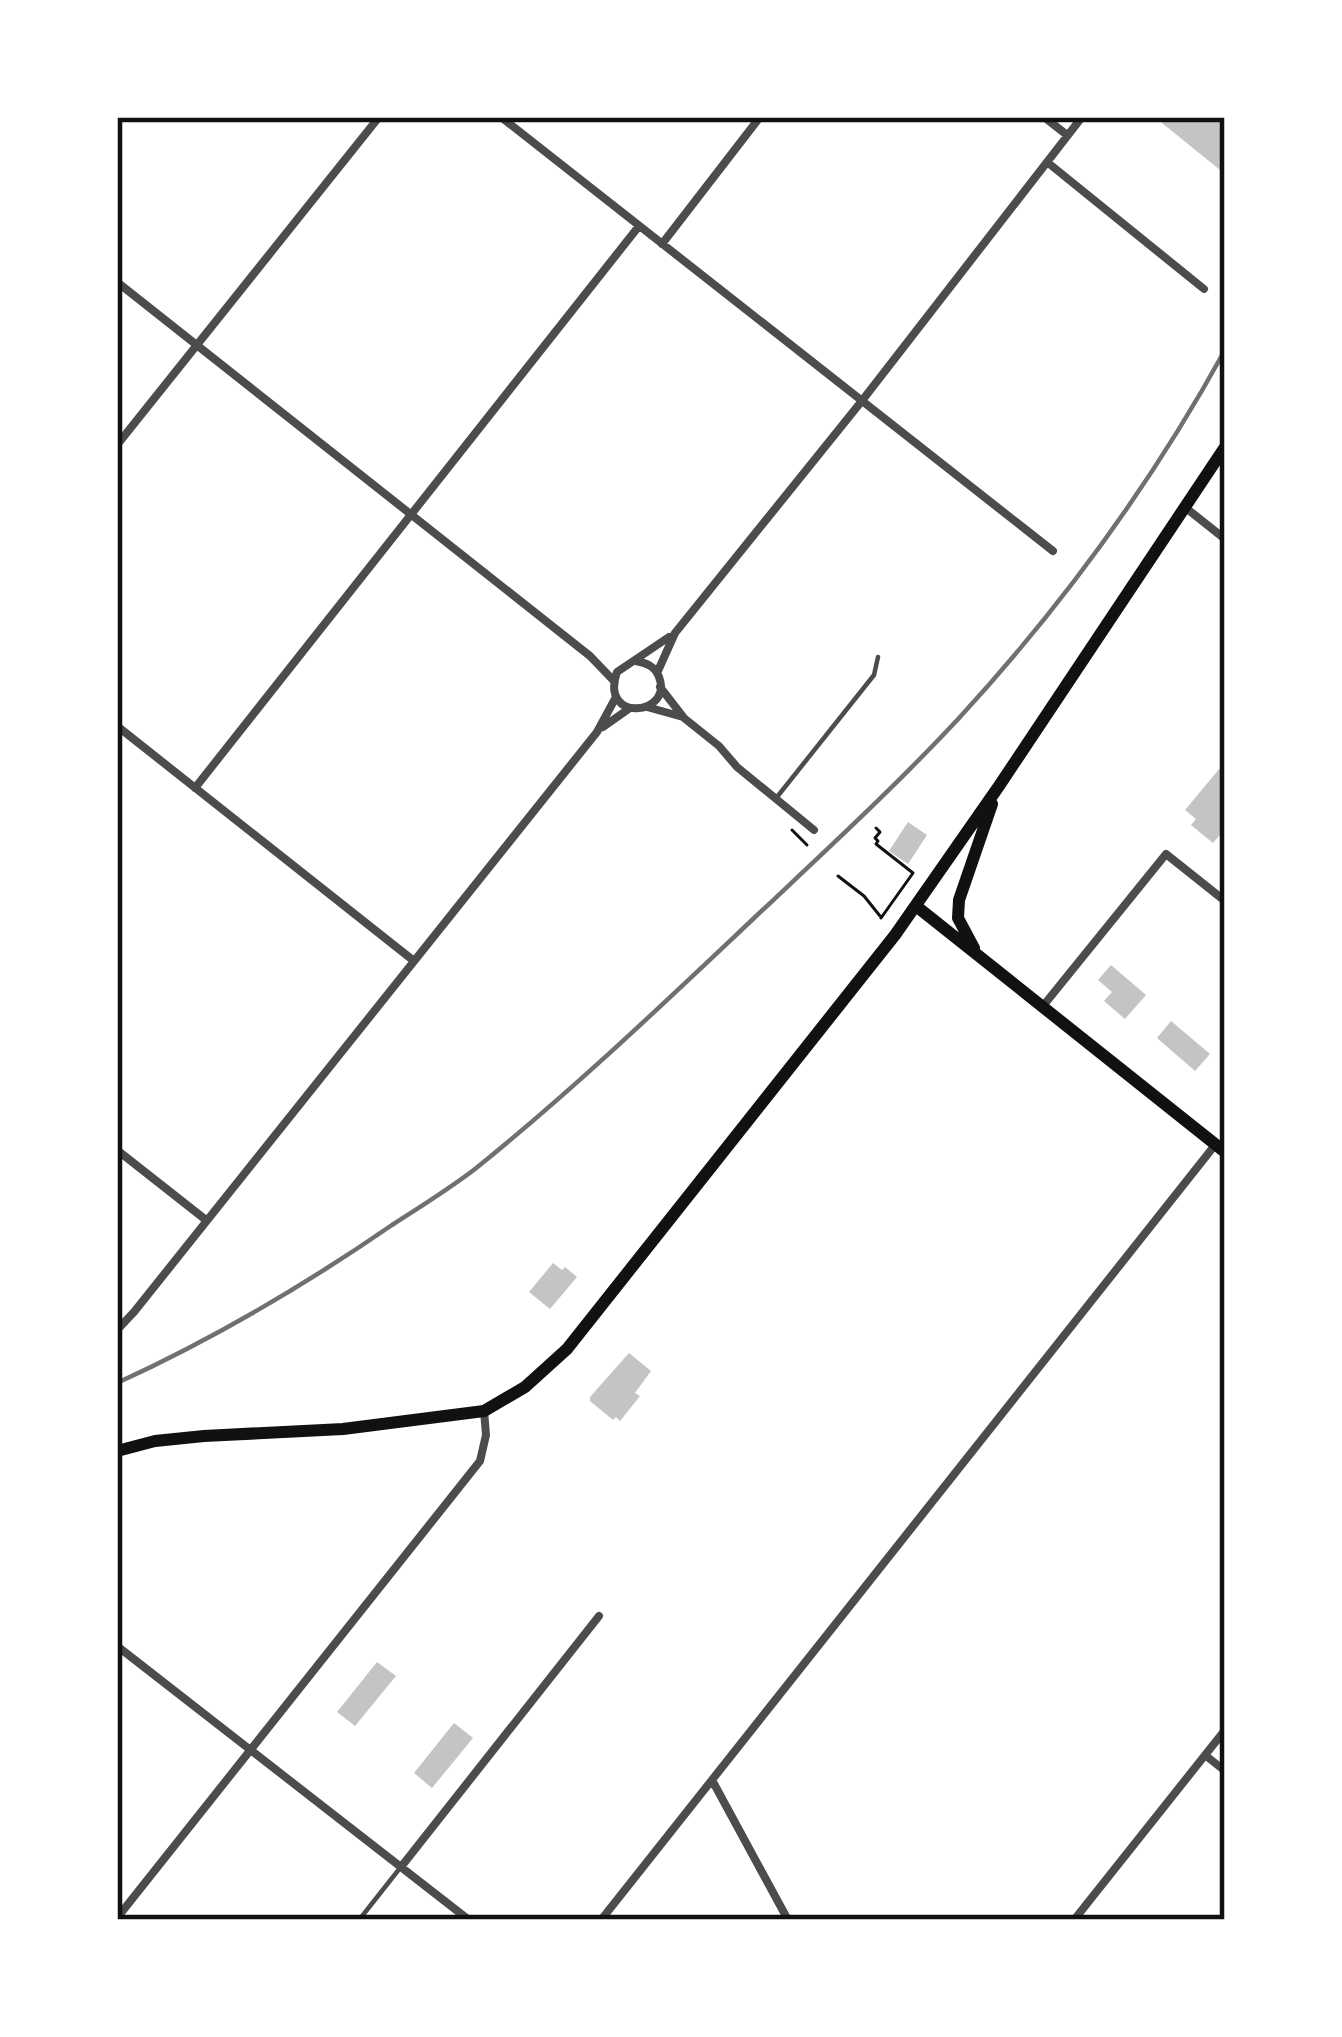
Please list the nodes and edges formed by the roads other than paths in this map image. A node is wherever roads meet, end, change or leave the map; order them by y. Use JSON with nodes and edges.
{"nodes":[{"id":1,"x":379,"y":117,"type":"edge"},
{"id":2,"x":501,"y":117,"type":"edge"},
{"id":3,"x":760,"y":117,"type":"edge"},
{"id":4,"x":1044,"y":117,"type":"edge"},
{"id":5,"x":1082,"y":117,"type":"edge"},
{"id":6,"x":1067,"y":135,"type":"junction"},
{"id":7,"x":1046,"y":161,"type":"junction"},
{"id":8,"x":639,"y":226,"type":"junction"},
{"id":9,"x":662,"y":244,"type":"junction"},
{"id":10,"x":117,"y":282,"type":"edge"},
{"id":11,"x":1204,"y":289,"type":"dead end"},
{"id":12,"x":197,"y":345,"type":"junction"},
{"id":13,"x":861,"y":402,"type":"junction"},
{"id":14,"x":117,"y":445,"type":"edge"},
{"id":15,"x":1225,"y":448,"type":"edge"},
{"id":16,"x":1186,"y":508,"type":"junction"},
{"id":17,"x":412,"y":513,"type":"junction"},
{"id":18,"x":1225,"y":539,"type":"edge"},
{"id":19,"x":1053,"y":551,"type":"dead end"},
{"id":20,"x":675,"y":633,"type":"junction"},
{"id":21,"x":590,"y":656,"type":"junction"},
{"id":22,"x":878,"y":657,"type":"dead end"},
{"id":23,"x":636,"y":661,"type":"junction"},
{"id":24,"x":620,"y":668,"type":"junction"},
{"id":25,"x":657,"y":674,"type":"junction"},
{"id":26,"x":614,"y":681,"type":"junction"},
{"id":27,"x":661,"y":687,"type":"junction"},
{"id":28,"x":616,"y":697,"type":"junction"},
{"id":29,"x":647,"y":707,"type":"junction"},
{"id":30,"x":629,"y":708,"type":"junction"},
{"id":31,"x":684,"y":718,"type":"junction"},
{"id":32,"x":117,"y":726,"type":"edge"},
{"id":33,"x":597,"y":731,"type":"junction"},
{"id":34,"x":999,"y":786,"type":"junction"},
{"id":35,"x":194,"y":788,"type":"junction"},
{"id":36,"x":775,"y":800,"type":"junction"},
{"id":37,"x":814,"y":830,"type":"dead end"},
{"id":38,"x":1225,"y":901,"type":"edge"},
{"id":39,"x":916,"y":906,"type":"junction"},
{"id":40,"x":414,"y":961,"type":"junction"},
{"id":41,"x":985,"y":963,"type":"junction"},
{"id":42,"x":1043,"y":1006,"type":"junction"},
{"id":43,"x":1220,"y":1149,"type":"edge"},
{"id":44,"x":117,"y":1150,"type":"edge"},
{"id":45,"x":206,"y":1220,"type":"junction"},
{"id":46,"x":117,"y":1330,"type":"edge"},
{"id":47,"x":484,"y":1411,"type":"junction"},
{"id":48,"x":117,"y":1451,"type":"edge"},
{"id":49,"x":598,"y":1616,"type":"dead end"},
{"id":50,"x":117,"y":1646,"type":"edge"},
{"id":51,"x":1225,"y":1730,"type":"edge"},
{"id":52,"x":252,"y":1751,"type":"junction"},
{"id":53,"x":1205,"y":1755,"type":"junction"},
{"id":54,"x":1225,"y":1771,"type":"edge"},
{"id":55,"x":712,"y":1780,"type":"junction"},
{"id":56,"x":401,"y":1867,"type":"junction"},
{"id":57,"x":117,"y":1918,"type":"edge"},
{"id":58,"x":359,"y":1920,"type":"edge"},
{"id":59,"x":469,"y":1920,"type":"edge"},
{"id":60,"x":601,"y":1920,"type":"edge"},
{"id":61,"x":788,"y":1920,"type":"edge"},
{"id":62,"x":1074,"y":1920,"type":"edge"}],
"edges":[{"from":1,"to":12,"type":"street"},
{"from":2,"to":8,"type":"street"},
{"from":3,"to":9,"type":"street"},
{"from":4,"to":6,"type":"street"},
{"from":5,"to":6,"type":"street"},
{"from":6,"to":7,"type":"street"},
{"from":7,"to":11,"type":"street"},
{"from":7,"to":13,"type":"street"},
{"from":8,"to":9,"type":"street"},
{"from":8,"to":17,"type":"street"},
{"from":9,"to":13,"type":"street"},
{"from":10,"to":12,"type":"street"},
{"from":12,"to":14,"type":"street"},
{"from":12,"to":17,"type":"street"},
{"from":13,"to":19,"type":"street"},
{"from":13,"to":20,"type":"street"},
{"from":15,"to":16,"type":"main road"},
{"from":16,"to":18,"type":"street"},
{"from":16,"to":34,"type":"main road"},
{"from":17,"to":21,"type":"street"},
{"from":17,"to":35,"type":"street"},
{"from":20,"to":23,"type":"street"},
{"from":20,"to":25,"type":"street"},
{"from":21,"to":24,"type":"street"},
{"from":21,"to":26,"type":"street"},
{"from":22,"to":36,"type":"lane"},
{"from":23,"to":24,"type":"street"},
{"from":23,"to":25,"type":"street"},
{"from":24,"to":26,"type":"street"},
{"from":25,"to":27,"type":"street"},
{"from":26,"to":28,"type":"street"},
{"from":27,"to":29,"type":"street"},
{"from":27,"to":31,"type":"street"},
{"from":28,"to":30,"type":"street"},
{"from":28,"to":33,"type":"street"},
{"from":29,"to":30,"type":"street"},
{"from":29,"to":31,"type":"street"},
{"from":30,"to":33,"type":"street"},
{"from":31,"to":36,"type":"street"},
{"from":32,"to":35,"type":"street"},
{"from":33,"to":40,"type":"street"},
{"from":34,"to":39,"type":"main road"},
{"from":34,"to":41,"type":"main road"},
{"from":35,"to":40,"type":"street"},
{"from":36,"to":37,"type":"street"},
{"from":38,"to":42,"type":"street"},
{"from":39,"to":41,"type":"main road"},
{"from":39,"to":47,"type":"main road"},
{"from":40,"to":45,"type":"street"},
{"from":41,"to":42,"type":"main road"},
{"from":42,"to":43,"type":"main road"},
{"from":43,"to":55,"type":"street"},
{"from":44,"to":45,"type":"street"},
{"from":45,"to":46,"type":"street"},
{"from":47,"to":48,"type":"main road"},
{"from":47,"to":52,"type":"street"},
{"from":49,"to":56,"type":"street"},
{"from":50,"to":52,"type":"street"},
{"from":51,"to":53,"type":"street"},
{"from":52,"to":56,"type":"street"},
{"from":52,"to":57,"type":"street"},
{"from":53,"to":54,"type":"street"},
{"from":53,"to":62,"type":"street"},
{"from":55,"to":60,"type":"street"},
{"from":55,"to":61,"type":"street"},
{"from":56,"to":58,"type":"lane"},
{"from":56,"to":59,"type":"street"}]}
